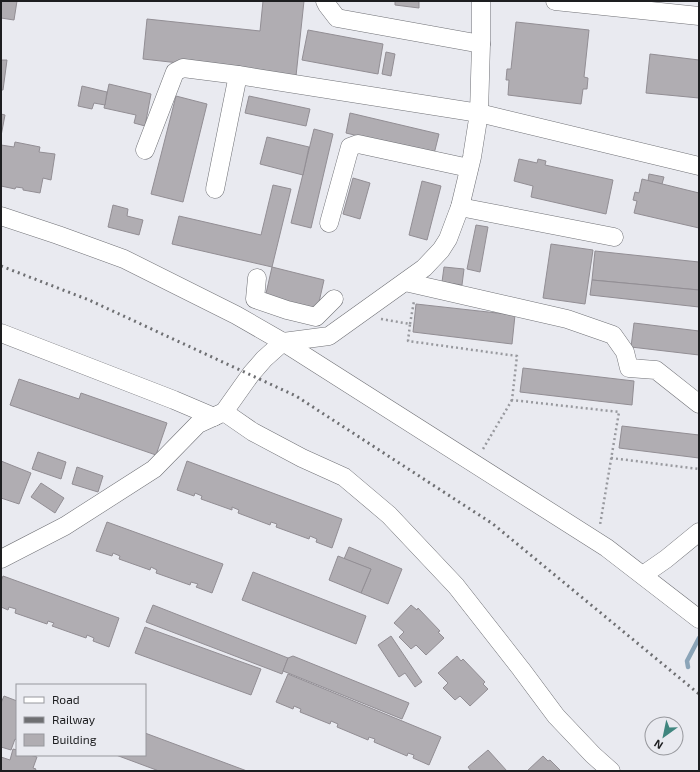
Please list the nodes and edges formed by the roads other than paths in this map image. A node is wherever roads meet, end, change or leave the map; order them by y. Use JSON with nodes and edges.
{"nodes":[{"id":1,"x":326,"y":1,"type":"edge"},
{"id":2,"x":481,"y":1,"type":"edge"},
{"id":3,"x":555,"y":1,"type":"edge"},
{"id":4,"x":699,"y":16,"type":"edge"},
{"id":5,"x":481,"y":44,"type":"junction"},
{"id":6,"x":238,"y":75,"type":"junction"},
{"id":7,"x":478,"y":113,"type":"junction"},
{"id":8,"x":145,"y":150,"type":"dead end"},
{"id":9,"x":699,"y":166,"type":"edge"},
{"id":10,"x":469,"y":168,"type":"junction"},
{"id":11,"x":215,"y":189,"type":"dead end"},
{"id":12,"x":460,"y":207,"type":"junction"},
{"id":13,"x":1,"y":216,"type":"edge"},
{"id":14,"x":329,"y":223,"type":"dead end"},
{"id":15,"x":614,"y":237,"type":"dead end"},
{"id":16,"x":257,"y":278,"type":"dead end"},
{"id":17,"x":410,"y":284,"type":"junction"},
{"id":18,"x":334,"y":299,"type":"dead end"},
{"id":19,"x":287,"y":310,"type":"junction"},
{"id":20,"x":1,"y":333,"type":"edge"},
{"id":21,"x":280,"y":340,"type":"junction"},
{"id":22,"x":699,"y":404,"type":"edge"},
{"id":23,"x":219,"y":415,"type":"junction"},
{"id":24,"x":699,"y":532,"type":"edge"},
{"id":25,"x":1,"y":559,"type":"edge"},
{"id":26,"x":643,"y":575,"type":"junction"},
{"id":27,"x":699,"y":619,"type":"edge"},
{"id":28,"x":611,"y":771,"type":"edge"}],
"edges":[{"from":1,"to":5,"type":"street"},
{"from":2,"to":5,"type":"street"},
{"from":3,"to":4,"type":"street"},
{"from":5,"to":7,"type":"street"},
{"from":6,"to":7,"type":"street"},
{"from":6,"to":8,"type":"street"},
{"from":6,"to":11,"type":"street"},
{"from":7,"to":9,"type":"street"},
{"from":7,"to":10,"type":"street"},
{"from":10,"to":12,"type":"street"},
{"from":10,"to":14,"type":"street"},
{"from":12,"to":15,"type":"street"},
{"from":12,"to":17,"type":"street"},
{"from":13,"to":21,"type":"street"},
{"from":16,"to":19,"type":"street"},
{"from":17,"to":21,"type":"street"},
{"from":17,"to":22,"type":"street"},
{"from":18,"to":19,"type":"street"},
{"from":19,"to":21,"type":"street"},
{"from":20,"to":23,"type":"street"},
{"from":21,"to":23,"type":"street"},
{"from":21,"to":26,"type":"street"},
{"from":23,"to":25,"type":"street"},
{"from":23,"to":28,"type":"street"},
{"from":24,"to":26,"type":"street"},
{"from":26,"to":27,"type":"street"}]}
